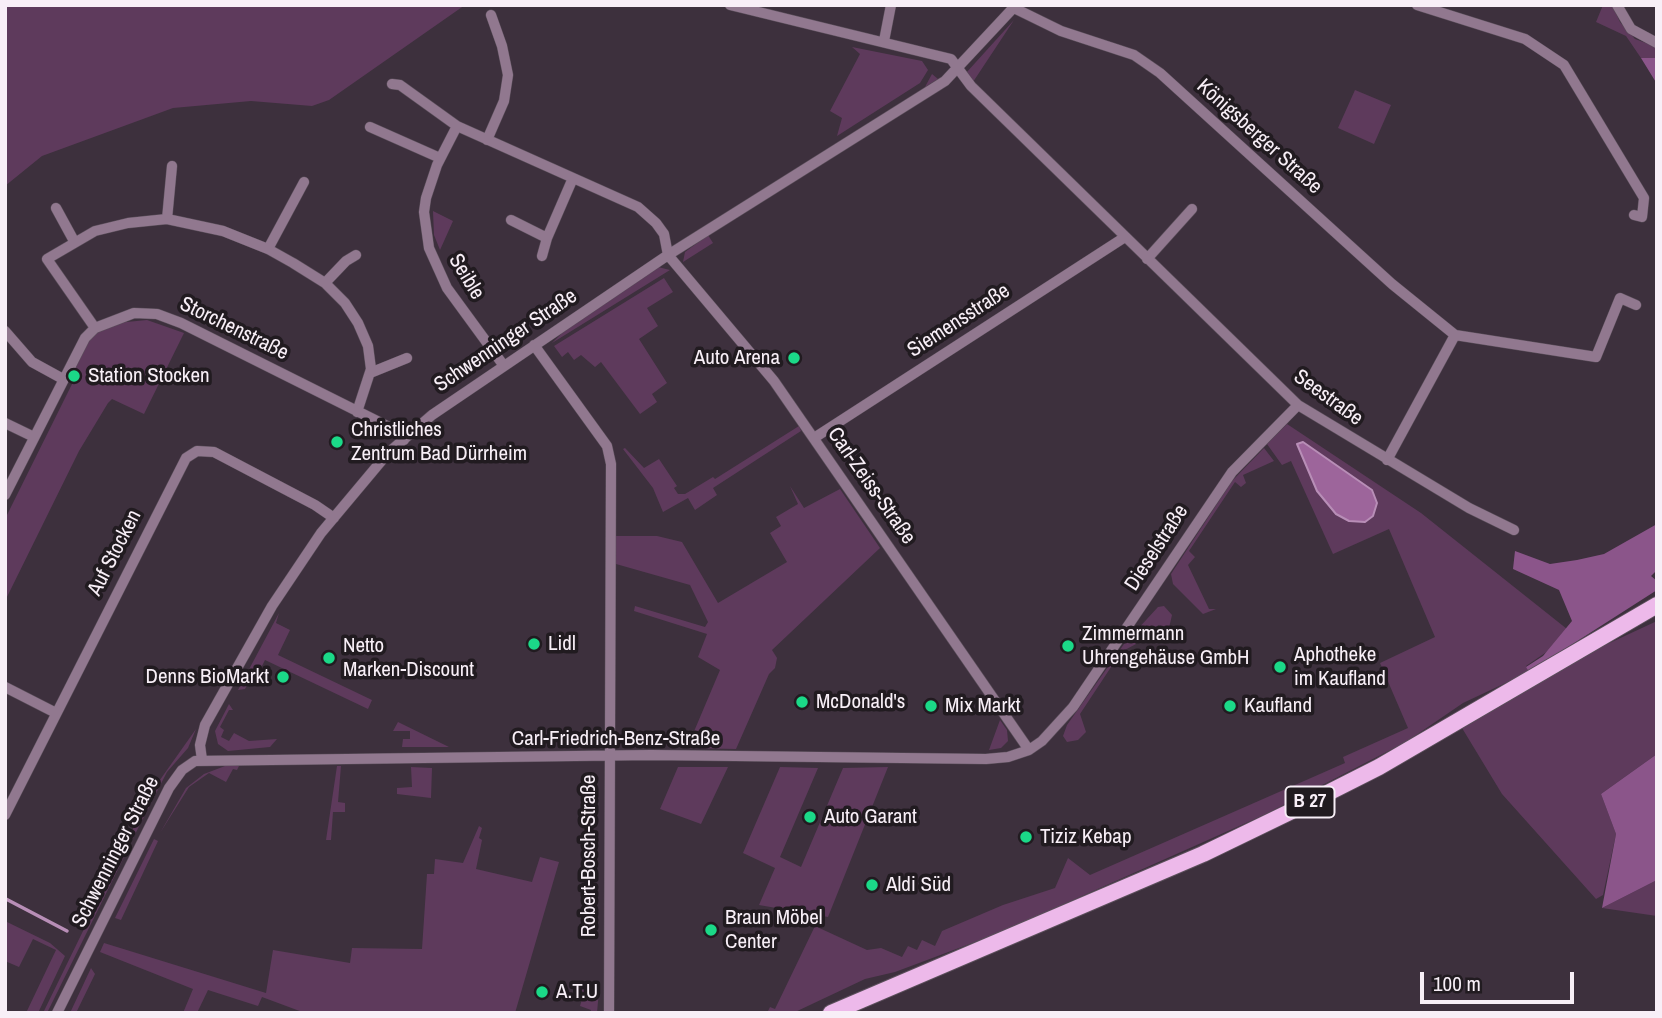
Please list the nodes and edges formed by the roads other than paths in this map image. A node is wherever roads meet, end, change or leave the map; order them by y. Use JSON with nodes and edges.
{"nodes":[{"id":1,"x":730,"y":5,"type":"edge"},
{"id":2,"x":891,"y":5,"type":"edge"},
{"id":3,"x":1417,"y":5,"type":"edge"},
{"id":4,"x":1617,"y":5,"type":"edge"},
{"id":5,"x":1015,"y":7,"type":"edge"},
{"id":6,"x":491,"y":15,"type":"dead end"},
{"id":7,"x":884,"y":41,"type":"junction"},
{"id":8,"x":1657,"y":43,"type":"edge"},
{"id":9,"x":958,"y":70,"type":"junction"},
{"id":10,"x":392,"y":84,"type":"dead end"},
{"id":11,"x":457,"y":126,"type":"junction"},
{"id":12,"x":370,"y":127,"type":"dead end"},
{"id":13,"x":487,"y":140,"type":"junction"},
{"id":14,"x":440,"y":158,"type":"junction"},
{"id":15,"x":172,"y":166,"type":"dead end"},
{"id":16,"x":573,"y":178,"type":"junction"},
{"id":17,"x":304,"y":182,"type":"dead end"},
{"id":18,"x":56,"y":208,"type":"dead end"},
{"id":19,"x":1192,"y":209,"type":"dead end"},
{"id":20,"x":1634,"y":215,"type":"dead end"},
{"id":21,"x":167,"y":219,"type":"junction"},
{"id":22,"x":511,"y":220,"type":"dead end"},
{"id":23,"x":1125,"y":237,"type":"junction"},
{"id":24,"x":547,"y":238,"type":"junction"},
{"id":25,"x":74,"y":241,"type":"junction"},
{"id":26,"x":268,"y":248,"type":"junction"},
{"id":27,"x":668,"y":255,"type":"junction"},
{"id":28,"x":356,"y":256,"type":"dead end"},
{"id":29,"x":542,"y":256,"type":"dead end"},
{"id":30,"x":1147,"y":259,"type":"junction"},
{"id":31,"x":325,"y":283,"type":"junction"},
{"id":32,"x":1636,"y":305,"type":"dead end"},
{"id":33,"x":95,"y":328,"type":"junction"},
{"id":34,"x":5,"y":331,"type":"edge"},
{"id":35,"x":1455,"y":335,"type":"junction"},
{"id":36,"x":534,"y":345,"type":"junction"},
{"id":37,"x":407,"y":358,"type":"dead end"},
{"id":38,"x":504,"y":366,"type":"junction"},
{"id":39,"x":370,"y":373,"type":"junction"},
{"id":40,"x":62,"y":379,"type":"junction"},
{"id":41,"x":1298,"y":405,"type":"junction"},
{"id":42,"x":357,"y":412,"type":"junction"},
{"id":43,"x":5,"y":423,"type":"edge"},
{"id":44,"x":34,"y":437,"type":"junction"},
{"id":45,"x":814,"y":438,"type":"junction"},
{"id":46,"x":404,"y":440,"type":"junction"},
{"id":47,"x":1387,"y":460,"type":"junction"},
{"id":48,"x":5,"y":495,"type":"edge"},
{"id":49,"x":334,"y":518,"type":"junction"},
{"id":50,"x":1514,"y":530,"type":"dead end"},
{"id":51,"x":1657,"y":605,"type":"edge"},
{"id":52,"x":5,"y":687,"type":"edge"},
{"id":53,"x":56,"y":713,"type":"junction"},
{"id":54,"x":1029,"y":750,"type":"junction"},
{"id":55,"x":609,"y":756,"type":"junction"},
{"id":56,"x":202,"y":760,"type":"junction"},
{"id":57,"x":5,"y":815,"type":"edge"},
{"id":58,"x":57,"y":1013,"type":"edge"},
{"id":59,"x":609,"y":1013,"type":"edge"},
{"id":60,"x":831,"y":1013,"type":"edge"}],
"edges":[{"from":1,"to":7,"type":"street","name":"Seestraße"},
{"from":2,"to":7,"type":"street"},
{"from":3,"to":20,"type":"street"},
{"from":4,"to":8,"type":"street"},
{"from":5,"to":9,"type":"street","name":"Schwenninger Straße"},
{"from":5,"to":35,"type":"street","name":"Königsberger Straße"},
{"from":6,"to":13,"type":"street"},
{"from":7,"to":9,"type":"street","name":"Seestraße"},
{"from":9,"to":23,"type":"street","name":"Seestraße"},
{"from":9,"to":27,"type":"street","name":"Schwenninger Straße"},
{"from":10,"to":11,"type":"street"},
{"from":11,"to":13,"type":"street"},
{"from":11,"to":14,"type":"street","name":"Seible"},
{"from":12,"to":14,"type":"street"},
{"from":13,"to":16,"type":"street"},
{"from":14,"to":38,"type":"street","name":"Seible"},
{"from":15,"to":21,"type":"street"},
{"from":16,"to":24,"type":"street"},
{"from":16,"to":27,"type":"street"},
{"from":17,"to":26,"type":"street"},
{"from":18,"to":25,"type":"street"},
{"from":19,"to":30,"type":"street"},
{"from":21,"to":25,"type":"street"},
{"from":21,"to":26,"type":"street"},
{"from":22,"to":24,"type":"street"},
{"from":23,"to":30,"type":"street","name":"Seestraße"},
{"from":23,"to":45,"type":"street","name":"Siemensstraße"},
{"from":24,"to":29,"type":"street"},
{"from":25,"to":33,"type":"street"},
{"from":26,"to":31,"type":"street"},
{"from":27,"to":36,"type":"street","name":"Schwenninger Straße"},
{"from":27,"to":45,"type":"street","name":"Carl-Zeiss-Straße"},
{"from":28,"to":31,"type":"street"},
{"from":30,"to":41,"type":"street","name":"Seestraße"},
{"from":31,"to":39,"type":"street"},
{"from":32,"to":35,"type":"street"},
{"from":33,"to":40,"type":"street"},
{"from":33,"to":42,"type":"street","name":"Storchenstraße"},
{"from":34,"to":40,"type":"street"},
{"from":35,"to":47,"type":"street"},
{"from":36,"to":38,"type":"street","name":"Schwenninger Straße"},
{"from":36,"to":55,"type":"street","name":"Robert-Bosch-Straße"},
{"from":37,"to":39,"type":"street"},
{"from":38,"to":46,"type":"street","name":"Schwenninger Straße"},
{"from":39,"to":42,"type":"street"},
{"from":40,"to":44,"type":"street"},
{"from":41,"to":47,"type":"street","name":"Seestraße"},
{"from":41,"to":54,"type":"street","name":"Dieselstraße"},
{"from":42,"to":46,"type":"street","name":"Storchenstraße"},
{"from":43,"to":44,"type":"street"},
{"from":44,"to":48,"type":"street"},
{"from":45,"to":54,"type":"street","name":"Carl-Zeiss-Straße"},
{"from":46,"to":49,"type":"street","name":"Schwenninger Straße"},
{"from":47,"to":50,"type":"street","name":"Seestraße"},
{"from":49,"to":53,"type":"street","name":"Auf Stocken"},
{"from":49,"to":56,"type":"street","name":"Schwenninger Straße"},
{"from":51,"to":60,"type":"main road","number":"B 27"},
{"from":52,"to":53,"type":"street"},
{"from":53,"to":57,"type":"street","name":"Auf Stocken"},
{"from":54,"to":55,"type":"street","name":"Carl-Friedrich-Benz-Straße"},
{"from":55,"to":56,"type":"street","name":"Carl-Friedrich-Benz-Straße"},
{"from":55,"to":59,"type":"street","name":"Robert-Bosch-Straße"},
{"from":56,"to":58,"type":"street","name":"Schwenninger Straße"}]}
